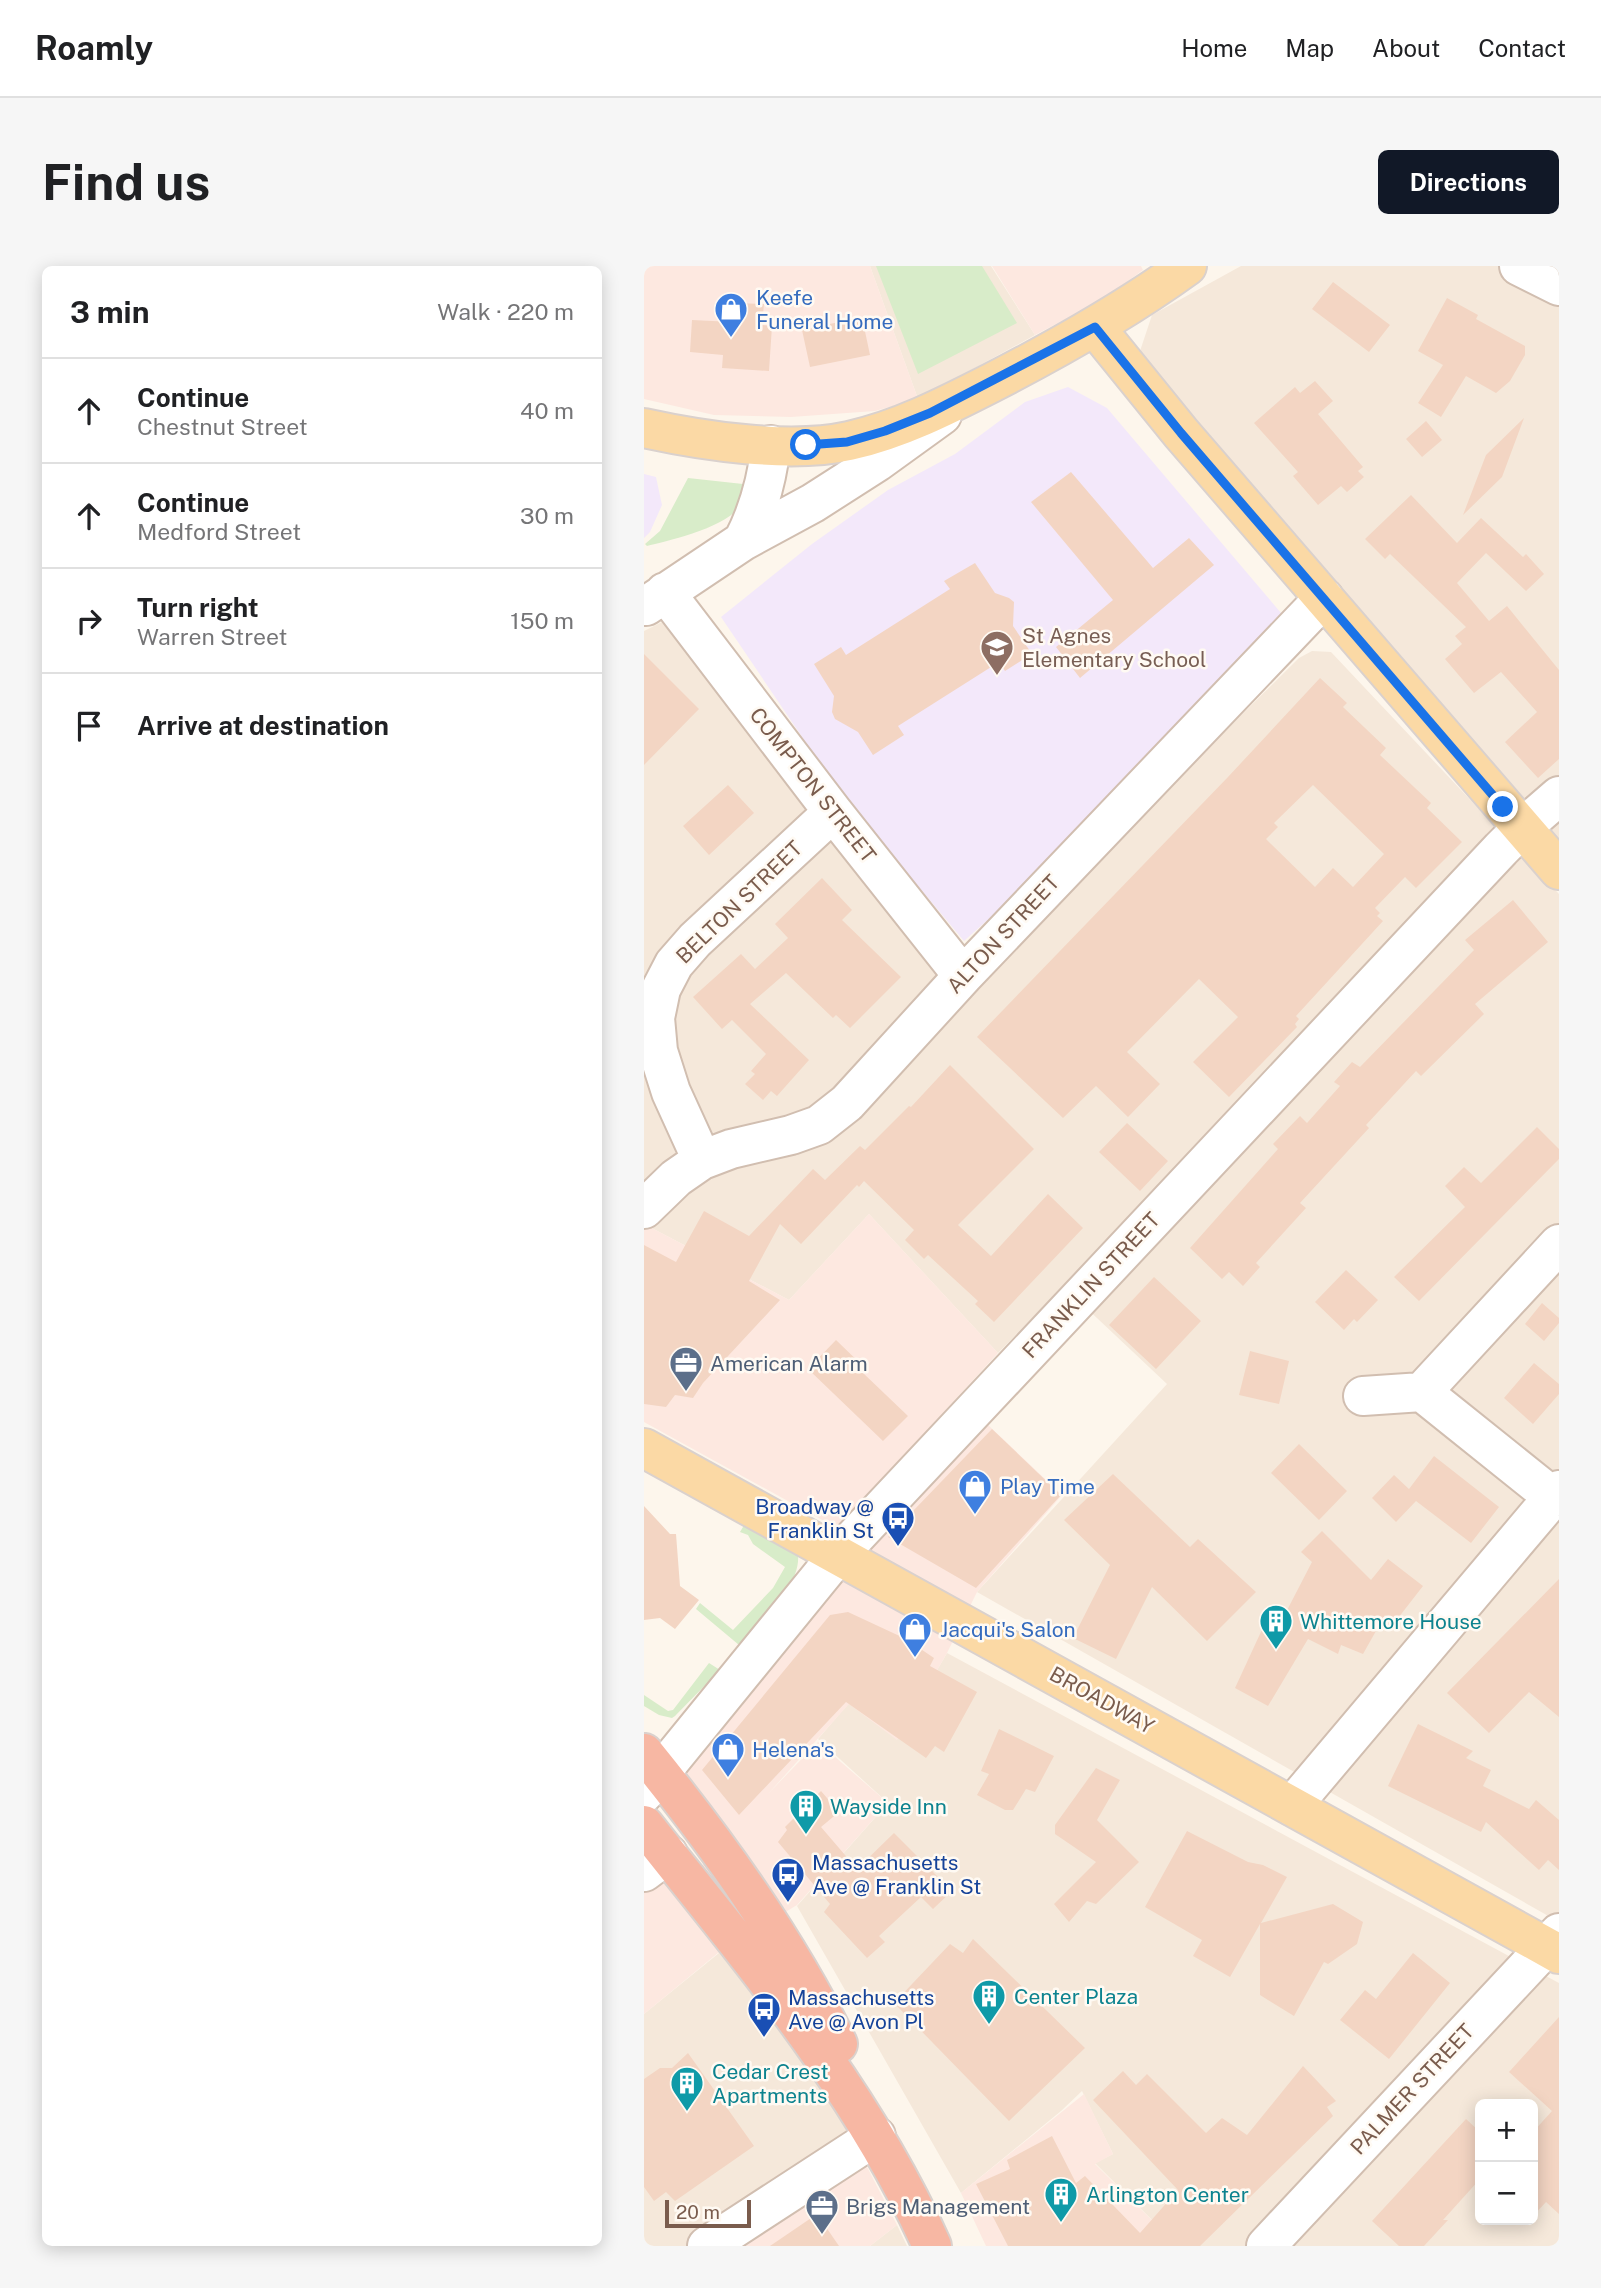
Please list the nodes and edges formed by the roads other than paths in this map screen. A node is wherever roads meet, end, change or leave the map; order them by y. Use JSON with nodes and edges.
{"nodes":[{"id":1,"x":1186,"y":266,"type":"edge"},
{"id":2,"x":1519,"y":266,"type":"edge"},
{"id":3,"x":1559,"y":286,"type":"edge"},
{"id":4,"x":1095,"y":327,"type":"junction"},
{"id":5,"x":981,"y":388,"type":"junction"},
{"id":6,"x":644,"y":428,"type":"edge"},
{"id":7,"x":771,"y":445,"type":"junction"},
{"id":8,"x":743,"y":541,"type":"junction"},
{"id":9,"x":1324,"y":598,"type":"junction"},
{"id":10,"x":655,"y":599,"type":"edge"},
{"id":11,"x":1559,"y":796,"type":"edge"},
{"id":12,"x":833,"y":812,"type":"junction"},
{"id":13,"x":1522,"y":828,"type":"junction"},
{"id":14,"x":1559,"y":870,"type":"edge"},
{"id":15,"x":962,"y":976,"type":"junction"},
{"id":16,"x":702,"y":1160,"type":"junction"},
{"id":17,"x":644,"y":1209,"type":"edge"},
{"id":18,"x":1559,"y":1244,"type":"edge"},
{"id":19,"x":1422,"y":1392,"type":"junction"},
{"id":20,"x":1363,"y":1396,"type":"dead end"},
{"id":21,"x":644,"y":1448,"type":"edge"},
{"id":22,"x":1556,"y":1494,"type":"edge"},
{"id":23,"x":838,"y":1555,"type":"junction"},
{"id":24,"x":649,"y":1773,"type":"edge"},
{"id":25,"x":1292,"y":1806,"type":"junction"},
{"id":26,"x":644,"y":1825,"type":"edge"},
{"id":27,"x":656,"y":1863,"type":"edge"},
{"id":28,"x":1555,"y":1944,"type":"edge"},
{"id":29,"x":876,"y":2136,"type":"junction"},
{"id":30,"x":707,"y":2246,"type":"edge"},
{"id":31,"x":932,"y":2246,"type":"edge"},
{"id":32,"x":1266,"y":2246,"type":"edge"}],
"edges":[{"from":1,"to":4,"type":"main road"},
{"from":2,"to":3,"type":"street"},
{"from":4,"to":5,"type":"main road"},
{"from":4,"to":9,"type":"main road"},
{"from":5,"to":7,"type":"main road"},
{"from":5,"to":8,"type":"street"},
{"from":6,"to":7,"type":"main road"},
{"from":7,"to":8,"type":"street"},
{"from":8,"to":10,"type":"street"},
{"from":9,"to":13,"type":"main road"},
{"from":9,"to":15,"type":"street","name":"ALTON STREET"},
{"from":10,"to":12,"type":"street","name":"COMPTON STREET"},
{"from":11,"to":13,"type":"street","name":"FRANKLIN STREET"},
{"from":12,"to":15,"type":"street","name":"COMPTON STREET"},
{"from":12,"to":16,"type":"street","name":"BELTON STREET"},
{"from":13,"to":14,"type":"main road"},
{"from":13,"to":23,"type":"street","name":"FRANKLIN STREET"},
{"from":15,"to":16,"type":"street","name":"ALTON STREET"},
{"from":16,"to":17,"type":"street","name":"ALTON STREET"},
{"from":18,"to":19,"type":"street"},
{"from":19,"to":20,"type":"street"},
{"from":19,"to":22,"type":"street"},
{"from":21,"to":23,"type":"main road","name":"BROADWAY"},
{"from":22,"to":25,"type":"street"},
{"from":23,"to":24,"type":"street","name":"FRANKLIN STREET"},
{"from":23,"to":25,"type":"main road","name":"BROADWAY"},
{"from":24,"to":29,"type":"highway"},
{"from":25,"to":28,"type":"main road","name":"BROADWAY"},
{"from":26,"to":27,"type":"highway"},
{"from":27,"to":29,"type":"highway"},
{"from":28,"to":32,"type":"street","name":"PALMER STREET"},
{"from":29,"to":30,"type":"street"},
{"from":29,"to":31,"type":"highway"}]}
